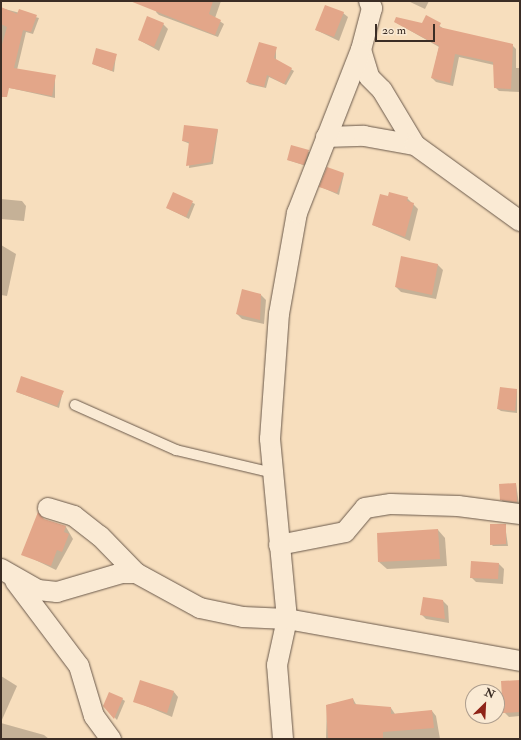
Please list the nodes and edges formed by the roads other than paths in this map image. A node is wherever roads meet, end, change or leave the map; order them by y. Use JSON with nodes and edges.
{"nodes":[{"id":1,"x":369,"y":1,"type":"edge"},
{"id":2,"x":361,"y":50,"type":"junction"},
{"id":3,"x":326,"y":137,"type":"junction"},
{"id":4,"x":415,"y":145,"type":"junction"},
{"id":5,"x":520,"y":221,"type":"edge"},
{"id":6,"x":75,"y":405,"type":"dead end"},
{"id":7,"x":273,"y":474,"type":"junction"},
{"id":8,"x":48,"y":508,"type":"dead end"},
{"id":9,"x":520,"y":514,"type":"edge"},
{"id":10,"x":279,"y":545,"type":"junction"},
{"id":11,"x":1,"y":559,"type":"edge"},
{"id":12,"x":6,"y":573,"type":"edge"},
{"id":13,"x":136,"y":573,"type":"junction"},
{"id":14,"x":287,"y":620,"type":"junction"},
{"id":15,"x":520,"y":661,"type":"edge"},
{"id":16,"x":111,"y":739,"type":"edge"},
{"id":17,"x":283,"y":739,"type":"edge"}],
"edges":[{"from":1,"to":2,"type":"street"},
{"from":2,"to":3,"type":"street"},
{"from":2,"to":4,"type":"street"},
{"from":3,"to":4,"type":"street"},
{"from":3,"to":7,"type":"street"},
{"from":4,"to":5,"type":"street"},
{"from":6,"to":7,"type":"lane"},
{"from":7,"to":10,"type":"street"},
{"from":8,"to":13,"type":"street"},
{"from":9,"to":10,"type":"street"},
{"from":10,"to":14,"type":"street"},
{"from":11,"to":12,"type":"street"},
{"from":12,"to":13,"type":"street"},
{"from":12,"to":16,"type":"street"},
{"from":13,"to":14,"type":"street"},
{"from":14,"to":15,"type":"street"},
{"from":14,"to":17,"type":"street"}]}
